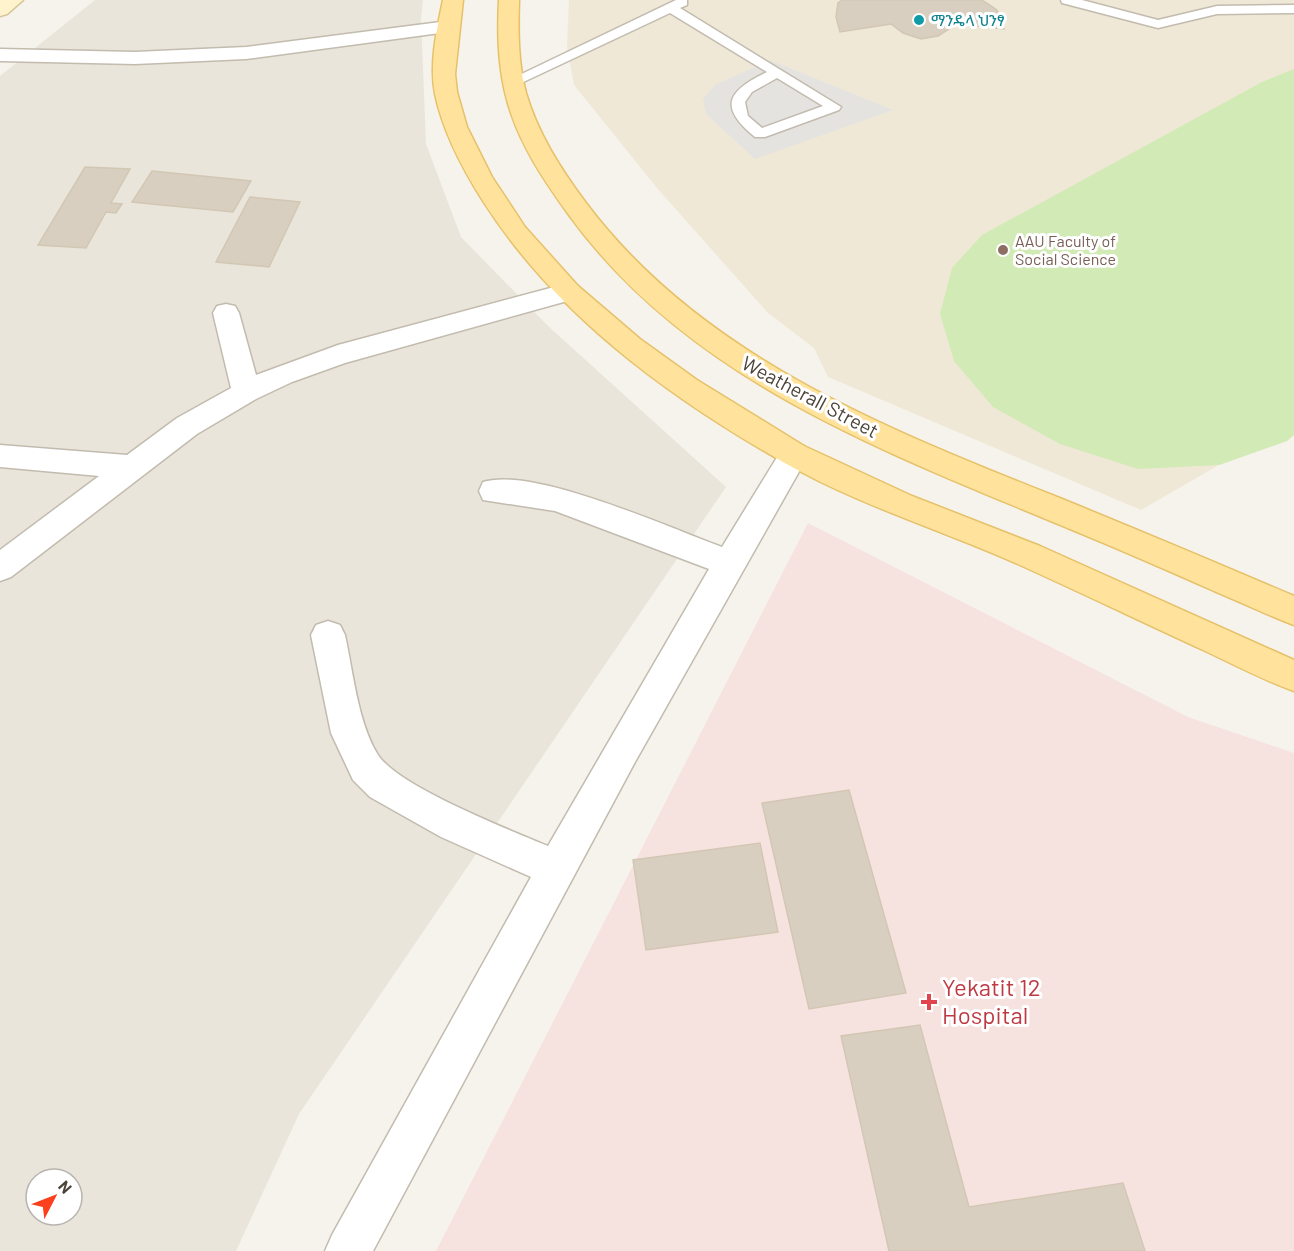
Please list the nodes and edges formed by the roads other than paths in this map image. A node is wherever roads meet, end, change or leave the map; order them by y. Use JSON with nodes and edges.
{"nodes":[{"id":1,"x":13,"y":0,"type":"edge"},
{"id":2,"x":453,"y":0,"type":"edge"},
{"id":3,"x":509,"y":0,"type":"edge"},
{"id":4,"x":686,"y":0,"type":"edge"},
{"id":5,"x":1067,"y":0,"type":"edge"},
{"id":6,"x":670,"y":8,"type":"junction"},
{"id":7,"x":1294,"y":9,"type":"edge"},
{"id":8,"x":0,"y":10,"type":"edge"},
{"id":9,"x":448,"y":27,"type":"junction"},
{"id":10,"x":0,"y":55,"type":"edge"},
{"id":11,"x":777,"y":73,"type":"junction"},
{"id":12,"x":512,"y":82,"type":"junction"},
{"id":13,"x":569,"y":292,"type":"junction"},
{"id":14,"x":226,"y":313,"type":"dead end"},
{"id":15,"x":246,"y":392,"type":"junction"},
{"id":16,"x":794,"y":454,"type":"junction"},
{"id":17,"x":0,"y":456,"type":"edge"},
{"id":18,"x":131,"y":467,"type":"junction"},
{"id":19,"x":494,"y":491,"type":"dead end"},
{"id":20,"x":728,"y":563,"type":"junction"},
{"id":21,"x":0,"y":568,"type":"edge"},
{"id":22,"x":1294,"y":611,"type":"edge"},
{"id":23,"x":328,"y":634,"type":"dead end"},
{"id":24,"x":1294,"y":676,"type":"edge"},
{"id":25,"x":556,"y":869,"type":"junction"},
{"id":26,"x":348,"y":1251,"type":"edge"}],
"edges":[{"from":1,"to":8,"type":"main road"},
{"from":2,"to":9,"type":"main road"},
{"from":3,"to":12,"type":"main road","name":"Weatherall Street"},
{"from":4,"to":6,"type":"lane"},
{"from":5,"to":7,"type":"lane"},
{"from":6,"to":11,"type":"lane"},
{"from":6,"to":12,"type":"lane"},
{"from":9,"to":10,"type":"street"},
{"from":9,"to":13,"type":"main road"},
{"from":11,"to":11,"type":"lane"},
{"from":12,"to":22,"type":"main road","name":"Weatherall Street"},
{"from":13,"to":15,"type":"street"},
{"from":13,"to":16,"type":"main road"},
{"from":14,"to":15,"type":"street"},
{"from":15,"to":18,"type":"street"},
{"from":16,"to":20,"type":"street"},
{"from":16,"to":24,"type":"main road"},
{"from":17,"to":18,"type":"street"},
{"from":18,"to":21,"type":"street"},
{"from":19,"to":20,"type":"street"},
{"from":20,"to":25,"type":"street"},
{"from":23,"to":25,"type":"street"},
{"from":25,"to":26,"type":"street"}]}
